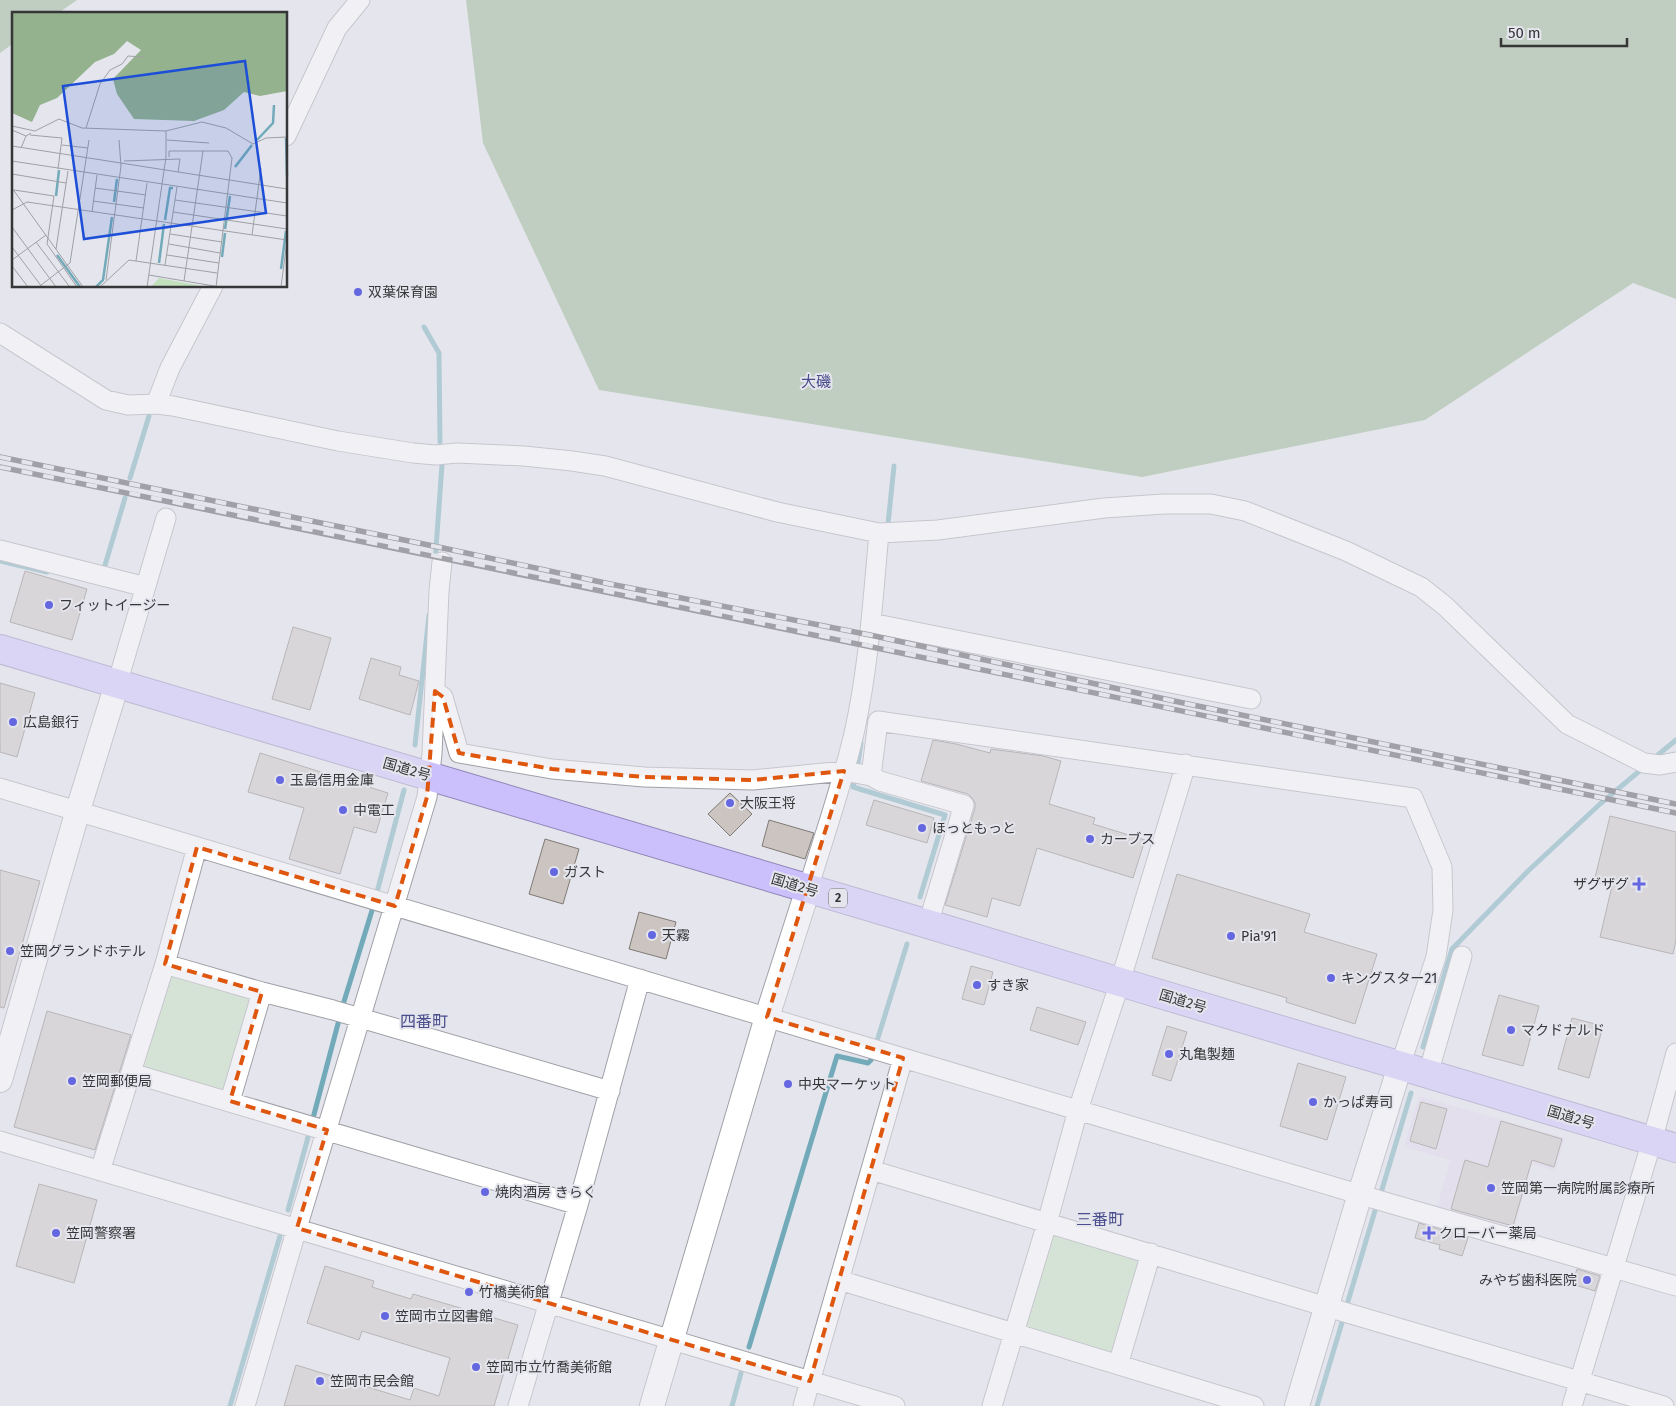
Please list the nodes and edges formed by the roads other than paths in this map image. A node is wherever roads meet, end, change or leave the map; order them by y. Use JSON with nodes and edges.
{"nodes":[{"id":1,"x":360,"y":0,"type":"edge"},
{"id":2,"x":288,"y":132,"type":"edge"},
{"id":3,"x":212,"y":288,"type":"edge"},
{"id":4,"x":0,"y":333,"type":"edge"},
{"id":5,"x":156,"y":404,"type":"junction"},
{"id":6,"x":166,"y":518,"type":"dead end"},
{"id":7,"x":879,"y":533,"type":"junction"},
{"id":8,"x":0,"y":550,"type":"edge"},
{"id":9,"x":442,"y":562,"type":"dead end"},
{"id":10,"x":146,"y":587,"type":"junction"},
{"id":11,"x":877,"y":624,"type":"junction"},
{"id":12,"x":0,"y":648,"type":"edge"},
{"id":13,"x":116,"y":684,"type":"junction"},
{"id":14,"x":435,"y":691,"type":"junction"},
{"id":15,"x":1251,"y":699,"type":"dead end"},
{"id":16,"x":1676,"y":762,"type":"edge"},
{"id":17,"x":1186,"y":764,"type":"junction"},
{"id":18,"x":857,"y":773,"type":"junction"},
{"id":19,"x":430,"y":776,"type":"junction"},
{"id":20,"x":0,"y":788,"type":"edge"},
{"id":21,"x":78,"y":810,"type":"junction"},
{"id":22,"x":197,"y":847,"type":"junction"},
{"id":23,"x":808,"y":889,"type":"junction"},
{"id":24,"x":391,"y":904,"type":"junction"},
{"id":25,"x":928,"y":924,"type":"junction"},
{"id":26,"x":1462,"y":956,"type":"dead end"},
{"id":27,"x":165,"y":964,"type":"junction"},
{"id":28,"x":640,"y":979,"type":"junction"},
{"id":29,"x":1120,"y":982,"type":"junction"},
{"id":30,"x":262,"y":992,"type":"junction"},
{"id":31,"x":347,"y":1015,"type":"junction"},
{"id":32,"x":766,"y":1017,"type":"junction"},
{"id":33,"x":1676,"y":1053,"type":"edge"},
{"id":34,"x":903,"y":1058,"type":"junction"},
{"id":35,"x":1400,"y":1066,"type":"junction"},
{"id":36,"x":131,"y":1073,"type":"junction"},
{"id":37,"x":1428,"y":1074,"type":"junction"},
{"id":38,"x":0,"y":1080,"type":"edge"},
{"id":39,"x":610,"y":1092,"type":"junction"},
{"id":40,"x":230,"y":1101,"type":"junction"},
{"id":41,"x":1078,"y":1110,"type":"junction"},
{"id":42,"x":317,"y":1127,"type":"junction"},
{"id":43,"x":0,"y":1141,"type":"edge"},
{"id":44,"x":1664,"y":1144,"type":"edge"},
{"id":45,"x":871,"y":1170,"type":"junction"},
{"id":46,"x":100,"y":1171,"type":"junction"},
{"id":47,"x":1373,"y":1198,"type":"junction"},
{"id":48,"x":578,"y":1206,"type":"junction"},
{"id":49,"x":1047,"y":1223,"type":"junction"},
{"id":50,"x":297,"y":1228,"type":"junction"},
{"id":51,"x":1151,"y":1253,"type":"junction"},
{"id":52,"x":1613,"y":1268,"type":"junction"},
{"id":53,"x":839,"y":1280,"type":"junction"},
{"id":54,"x":1676,"y":1286,"type":"edge"},
{"id":55,"x":549,"y":1304,"type":"junction"},
{"id":56,"x":1339,"y":1310,"type":"junction"},
{"id":57,"x":1014,"y":1334,"type":"junction"},
{"id":58,"x":671,"y":1340,"type":"junction"},
{"id":59,"x":1118,"y":1365,"type":"junction"},
{"id":60,"x":810,"y":1381,"type":"junction"},
{"id":61,"x":1579,"y":1381,"type":"junction"},
{"id":62,"x":245,"y":1406,"type":"edge"},
{"id":63,"x":518,"y":1406,"type":"edge"},
{"id":64,"x":652,"y":1406,"type":"edge"},
{"id":65,"x":803,"y":1406,"type":"edge"},
{"id":66,"x":895,"y":1406,"type":"edge"},
{"id":67,"x":992,"y":1406,"type":"edge"},
{"id":68,"x":1254,"y":1406,"type":"edge"},
{"id":69,"x":1297,"y":1406,"type":"edge"},
{"id":70,"x":1572,"y":1406,"type":"edge"},
{"id":71,"x":1664,"y":1406,"type":"edge"}],
"edges":[{"from":1,"to":2,"type":"street"},
{"from":3,"to":5,"type":"street"},
{"from":4,"to":5,"type":"street"},
{"from":5,"to":7,"type":"street"},
{"from":6,"to":10,"type":"street"},
{"from":7,"to":11,"type":"street"},
{"from":7,"to":16,"type":"street"},
{"from":8,"to":10,"type":"street"},
{"from":9,"to":14,"type":"street"},
{"from":10,"to":13,"type":"street"},
{"from":11,"to":15,"type":"street"},
{"from":11,"to":18,"type":"street"},
{"from":12,"to":13,"type":"highway","name":"国道2号","number":"2"},
{"from":13,"to":19,"type":"highway","name":"国道2号","number":"2"},
{"from":13,"to":21,"type":"street"},
{"from":14,"to":18,"type":"street"},
{"from":14,"to":19,"type":"street"},
{"from":17,"to":18,"type":"street"},
{"from":17,"to":29,"type":"street"},
{"from":17,"to":35,"type":"street"},
{"from":18,"to":23,"type":"street"},
{"from":18,"to":25,"type":"street"},
{"from":19,"to":23,"type":"highway","name":"国道2号","number":"2"},
{"from":19,"to":24,"type":"street"},
{"from":20,"to":21,"type":"street"},
{"from":21,"to":22,"type":"street"},
{"from":21,"to":38,"type":"street"},
{"from":22,"to":24,"type":"street"},
{"from":22,"to":27,"type":"street"},
{"from":23,"to":25,"type":"highway","name":"国道2号","number":"2"},
{"from":23,"to":32,"type":"street"},
{"from":24,"to":28,"type":"street"},
{"from":24,"to":31,"type":"street"},
{"from":25,"to":29,"type":"highway","name":"国道2号","number":"2"},
{"from":26,"to":37,"type":"street"},
{"from":27,"to":30,"type":"street"},
{"from":27,"to":36,"type":"street"},
{"from":28,"to":32,"type":"street"},
{"from":28,"to":39,"type":"street"},
{"from":29,"to":35,"type":"highway","name":"国道2号","number":"2"},
{"from":29,"to":41,"type":"street"},
{"from":30,"to":31,"type":"street"},
{"from":30,"to":40,"type":"street"},
{"from":31,"to":39,"type":"street"},
{"from":31,"to":42,"type":"street"},
{"from":32,"to":34,"type":"street"},
{"from":32,"to":58,"type":"street"},
{"from":33,"to":44,"type":"street"},
{"from":34,"to":41,"type":"street"},
{"from":34,"to":45,"type":"street"},
{"from":35,"to":37,"type":"highway","name":"国道2号","number":"2"},
{"from":35,"to":47,"type":"street"},
{"from":36,"to":40,"type":"street"},
{"from":36,"to":46,"type":"street"},
{"from":37,"to":44,"type":"highway","name":"国道2号","number":"2"},
{"from":39,"to":48,"type":"street"},
{"from":40,"to":42,"type":"street"},
{"from":41,"to":47,"type":"street"},
{"from":41,"to":49,"type":"street"},
{"from":42,"to":48,"type":"street"},
{"from":42,"to":50,"type":"street"},
{"from":43,"to":46,"type":"street"},
{"from":44,"to":52,"type":"street"},
{"from":45,"to":49,"type":"street"},
{"from":45,"to":53,"type":"street"},
{"from":46,"to":50,"type":"street"},
{"from":47,"to":52,"type":"street"},
{"from":47,"to":56,"type":"street"},
{"from":48,"to":55,"type":"street"},
{"from":49,"to":51,"type":"street"},
{"from":49,"to":57,"type":"street"},
{"from":50,"to":55,"type":"street"},
{"from":50,"to":62,"type":"street"},
{"from":51,"to":56,"type":"street"},
{"from":51,"to":59,"type":"street"},
{"from":52,"to":54,"type":"street"},
{"from":52,"to":61,"type":"street"},
{"from":53,"to":57,"type":"street"},
{"from":53,"to":60,"type":"street"},
{"from":55,"to":58,"type":"street"},
{"from":55,"to":63,"type":"street"},
{"from":56,"to":61,"type":"street"},
{"from":56,"to":69,"type":"street"},
{"from":57,"to":59,"type":"street"},
{"from":57,"to":67,"type":"street"},
{"from":58,"to":60,"type":"street"},
{"from":58,"to":64,"type":"street"},
{"from":59,"to":68,"type":"street"},
{"from":60,"to":65,"type":"street"},
{"from":60,"to":66,"type":"street"},
{"from":61,"to":70,"type":"street"},
{"from":61,"to":71,"type":"street"}]}
